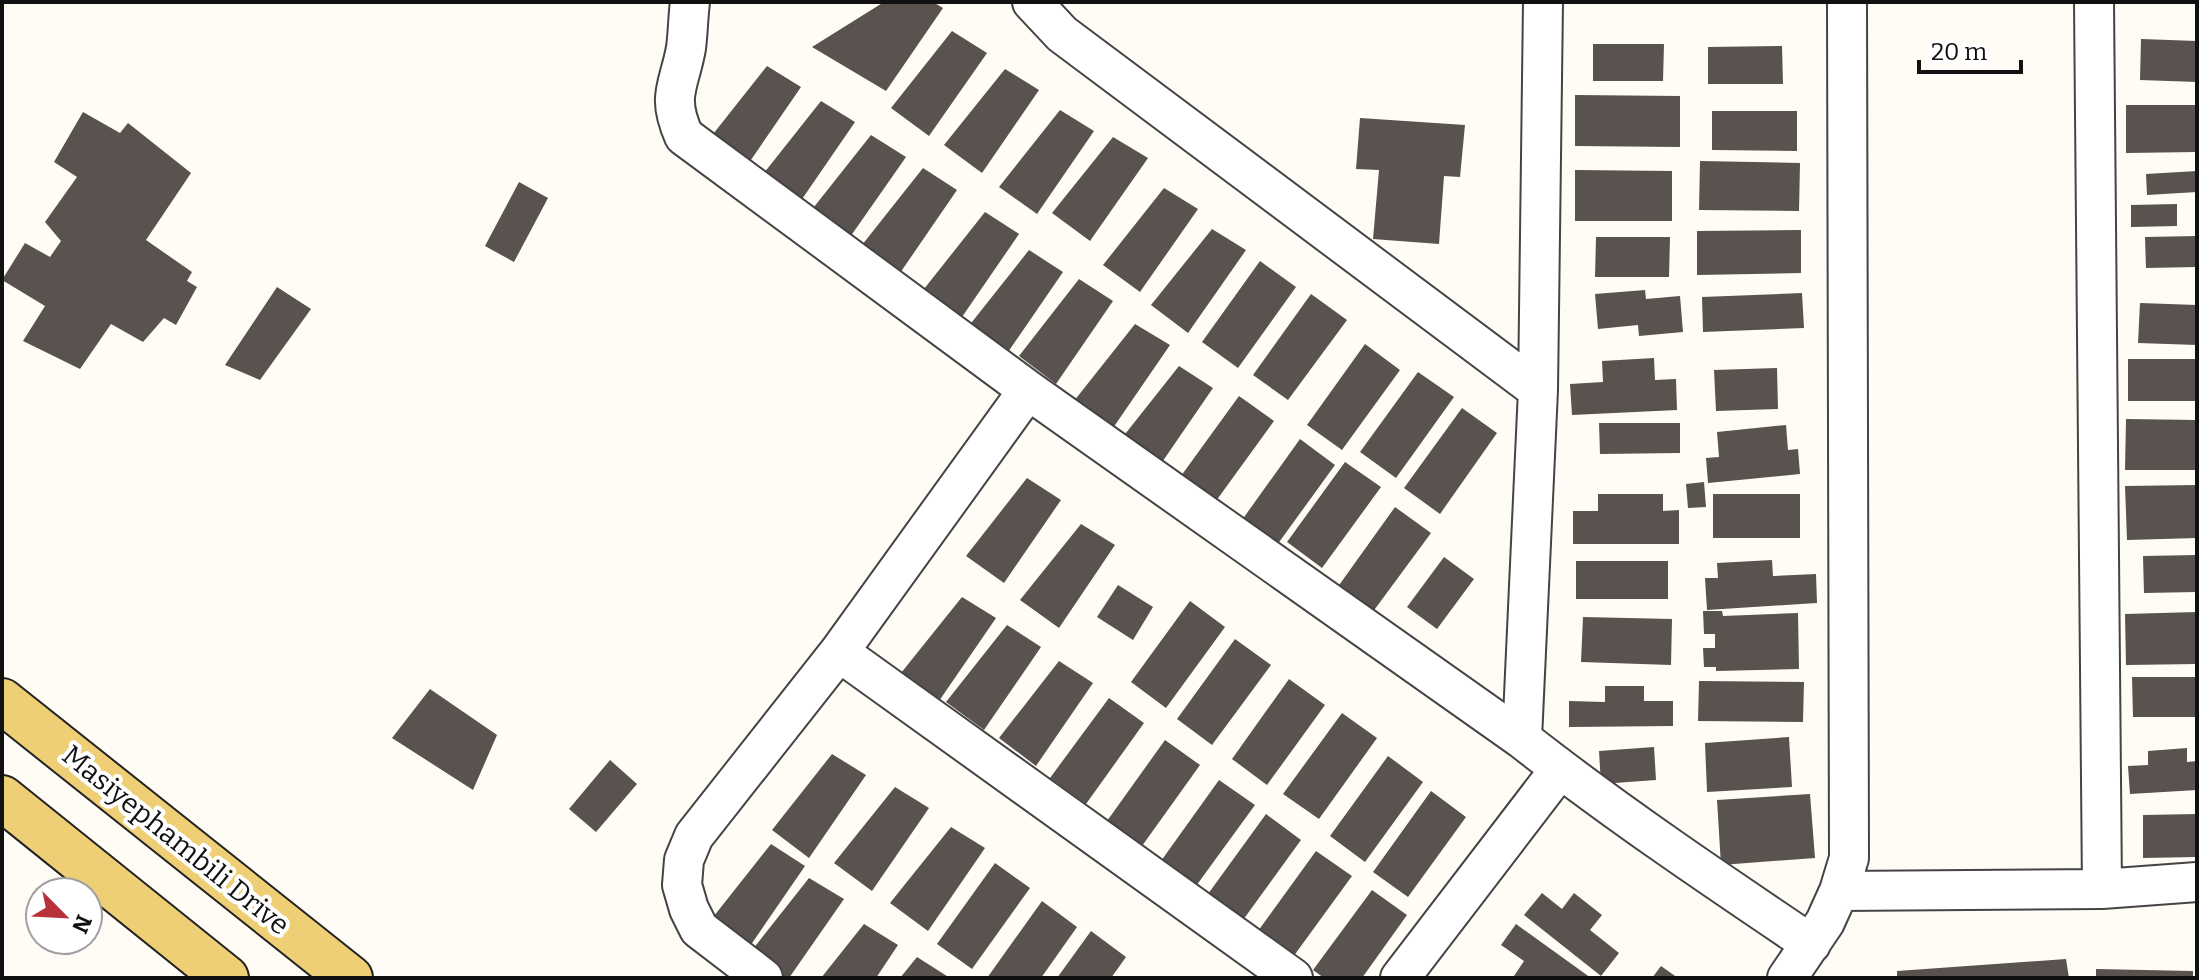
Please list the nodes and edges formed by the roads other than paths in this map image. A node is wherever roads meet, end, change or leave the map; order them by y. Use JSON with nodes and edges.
{"nodes":[{"id":1,"x":690,"y":2,"type":"edge"},
{"id":2,"x":1032,"y":2,"type":"edge"},
{"id":3,"x":1543,"y":2,"type":"edge"},
{"id":4,"x":1847,"y":2,"type":"edge"},
{"id":5,"x":2094,"y":2,"type":"edge"},
{"id":6,"x":1028,"y":390,"type":"junction"},
{"id":7,"x":1538,"y":390,"type":"junction"},
{"id":8,"x":839,"y":652,"type":"junction"},
{"id":9,"x":2,"y":701,"type":"edge"},
{"id":10,"x":1522,"y":739,"type":"junction"},
{"id":11,"x":1560,"y":769,"type":"junction"},
{"id":12,"x":2,"y":798,"type":"edge"},
{"id":13,"x":2197,"y":882,"type":"edge"},
{"id":14,"x":2102,"y":889,"type":"junction"},
{"id":15,"x":1839,"y":891,"type":"junction"},
{"id":16,"x":1811,"y":944,"type":"junction"},
{"id":17,"x":226,"y":978,"type":"edge"},
{"id":18,"x":350,"y":978,"type":"edge"},
{"id":19,"x":763,"y":978,"type":"edge"},
{"id":20,"x":1293,"y":978,"type":"edge"},
{"id":21,"x":1400,"y":978,"type":"edge"},
{"id":22,"x":1787,"y":978,"type":"edge"}],
"edges":[{"from":1,"to":6,"type":"street"},
{"from":2,"to":7,"type":"street"},
{"from":3,"to":7,"type":"street"},
{"from":4,"to":15,"type":"street"},
{"from":5,"to":14,"type":"street"},
{"from":6,"to":8,"type":"street"},
{"from":6,"to":10,"type":"street"},
{"from":7,"to":10,"type":"street"},
{"from":8,"to":19,"type":"street"},
{"from":8,"to":20,"type":"street"},
{"from":9,"to":18,"type":"main road","name":"Masiyephambili Drive"},
{"from":10,"to":11,"type":"street"},
{"from":11,"to":16,"type":"street"},
{"from":11,"to":21,"type":"street"},
{"from":12,"to":17,"type":"main road"},
{"from":13,"to":14,"type":"street"},
{"from":14,"to":15,"type":"street"},
{"from":15,"to":16,"type":"street"},
{"from":16,"to":22,"type":"street"}]}
